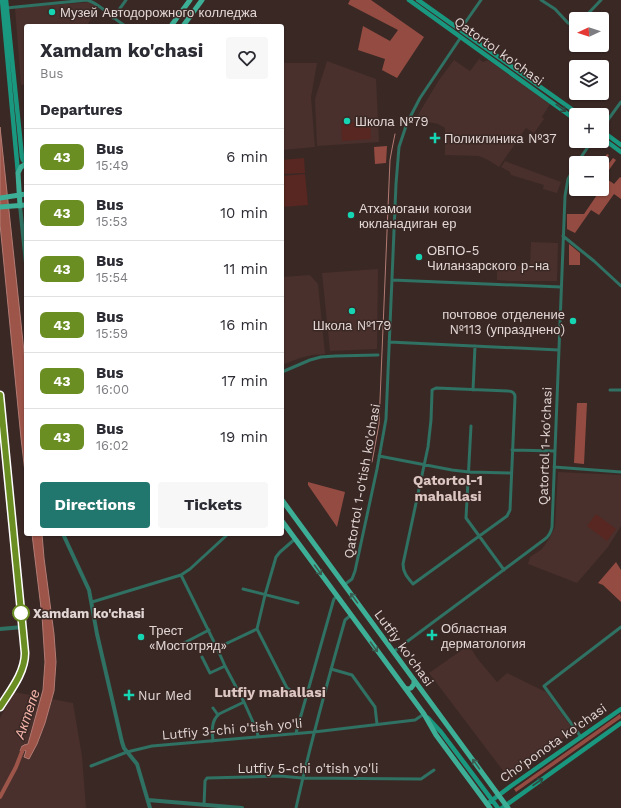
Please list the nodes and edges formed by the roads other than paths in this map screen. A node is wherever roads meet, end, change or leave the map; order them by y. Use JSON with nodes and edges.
{"nodes":[{"id":1,"x":2,"y":0,"type":"edge"},
{"id":2,"x":6,"y":0,"type":"edge"},
{"id":3,"x":126,"y":0,"type":"edge"},
{"id":4,"x":190,"y":0,"type":"edge"},
{"id":5,"x":202,"y":0,"type":"edge"},
{"id":6,"x":409,"y":0,"type":"edge"},
{"id":7,"x":418,"y":0,"type":"edge"},
{"id":8,"x":481,"y":0,"type":"edge"},
{"id":9,"x":541,"y":0,"type":"edge"},
{"id":10,"x":601,"y":0,"type":"edge"},
{"id":11,"x":68,"y":1,"type":"edge"},
{"id":12,"x":5,"y":8,"type":"junction"},
{"id":13,"x":590,"y":12,"type":"edge"},
{"id":14,"x":113,"y":18,"type":"junction"},
{"id":15,"x":122,"y":24,"type":"edge"},
{"id":16,"x":172,"y":24,"type":"edge"},
{"id":17,"x":184,"y":24,"type":"edge"},
{"id":18,"x":569,"y":24,"type":"edge"},
{"id":19,"x":460,"y":33,"type":"junction"},
{"id":20,"x":553,"y":96,"type":"junction"},
{"id":21,"x":550,"y":101,"type":"junction"},
{"id":22,"x":621,"y":102,"type":"edge"},
{"id":23,"x":570,"y":108,"type":"edge"},
{"id":24,"x":569,"y":115,"type":"edge"},
{"id":25,"x":609,"y":118,"type":"edge"},
{"id":26,"x":609,"y":136,"type":"edge"},
{"id":27,"x":609,"y":143,"type":"edge"},
{"id":28,"x":621,"y":145,"type":"edge"},
{"id":29,"x":621,"y":152,"type":"edge"},
{"id":30,"x":24,"y":161,"type":"edge"},
{"id":31,"x":24,"y":164,"type":"edge"},
{"id":32,"x":18,"y":173,"type":"junction"},
{"id":33,"x":569,"y":176,"type":"edge"},
{"id":34,"x":24,"y":195,"type":"edge"},
{"id":35,"x":20,"y":196,"type":"junction"},
{"id":36,"x":0,"y":198,"type":"edge"},
{"id":37,"x":23,"y":206,"type":"edge"},
{"id":38,"x":0,"y":207,"type":"edge"},
{"id":39,"x":563,"y":236,"type":"junction"},
{"id":40,"x":24,"y":244,"type":"edge"},
{"id":41,"x":392,"y":280,"type":"junction"},
{"id":42,"x":621,"y":286,"type":"edge"},
{"id":43,"x":561,"y":287,"type":"junction"},
{"id":44,"x":390,"y":342,"type":"junction"},
{"id":45,"x":475,"y":346,"type":"junction"},
{"id":46,"x":559,"y":350,"type":"junction"},
{"id":47,"x":378,"y":355,"type":"dead end"},
{"id":48,"x":284,"y":371,"type":"edge"},
{"id":49,"x":473,"y":390,"type":"junction"},
{"id":50,"x":610,"y":390,"type":"dead end"},
{"id":51,"x":621,"y":390,"type":"edge"},
{"id":52,"x":0,"y":395,"type":"edge"},
{"id":53,"x":471,"y":426,"type":"dead end"},
{"id":54,"x":512,"y":450,"type":"junction"},
{"id":55,"x":555,"y":451,"type":"junction"},
{"id":56,"x":379,"y":456,"type":"junction"},
{"id":57,"x":424,"y":465,"type":"junction"},
{"id":58,"x":554,"y":467,"type":"junction"},
{"id":59,"x":469,"y":472,"type":"junction"},
{"id":60,"x":621,"y":472,"type":"edge"},
{"id":61,"x":511,"y":473,"type":"junction"},
{"id":62,"x":284,"y":503,"type":"edge"},
{"id":63,"x":284,"y":524,"type":"edge"},
{"id":64,"x":64,"y":536,"type":"edge"},
{"id":65,"x":226,"y":536,"type":"edge"},
{"id":66,"x":479,"y":536,"type":"junction"},
{"id":67,"x":295,"y":538,"type":"junction"},
{"id":68,"x":504,"y":570,"type":"junction"},
{"id":69,"x":181,"y":575,"type":"junction"},
{"id":70,"x":344,"y":585,"type":"junction"},
{"id":71,"x":243,"y":589,"type":"dead end"},
{"id":72,"x":265,"y":595,"type":"junction"},
{"id":73,"x":337,"y":596,"type":"junction"},
{"id":74,"x":92,"y":602,"type":"junction"},
{"id":75,"x":298,"y":603,"type":"dead end"},
{"id":76,"x":351,"y":615,"type":"junction"},
{"id":77,"x":23,"y":627,"type":"junction"},
{"id":78,"x":621,"y":627,"type":"edge"},
{"id":79,"x":0,"y":629,"type":"edge"},
{"id":80,"x":257,"y":629,"type":"junction"},
{"id":81,"x":209,"y":630,"type":"junction"},
{"id":82,"x":182,"y":644,"type":"dead end"},
{"id":83,"x":217,"y":648,"type":"junction"},
{"id":84,"x":393,"y":652,"type":"junction"},
{"id":85,"x":202,"y":657,"type":"dead end"},
{"id":86,"x":225,"y":666,"type":"junction"},
{"id":87,"x":331,"y":669,"type":"junction"},
{"id":88,"x":414,"y":680,"type":"junction"},
{"id":89,"x":404,"y":688,"type":"junction"},
{"id":90,"x":307,"y":695,"type":"junction"},
{"id":91,"x":244,"y":702,"type":"junction"},
{"id":92,"x":0,"y":707,"type":"edge"},
{"id":93,"x":213,"y":708,"type":"dead end"},
{"id":94,"x":621,"y":709,"type":"edge"},
{"id":95,"x":424,"y":714,"type":"junction"},
{"id":96,"x":218,"y":715,"type":"junction"},
{"id":97,"x":621,"y":723,"type":"edge"},
{"id":98,"x":376,"y":724,"type":"junction"},
{"id":99,"x":314,"y":732,"type":"junction"},
{"id":100,"x":296,"y":733,"type":"junction"},
{"id":101,"x":258,"y":736,"type":"junction"},
{"id":102,"x":582,"y":737,"type":"junction"},
{"id":103,"x":213,"y":741,"type":"junction"},
{"id":104,"x":127,"y":752,"type":"junction"},
{"id":105,"x":91,"y":766,"type":"dead end"},
{"id":106,"x":434,"y":770,"type":"dead end"},
{"id":107,"x":302,"y":778,"type":"junction"},
{"id":108,"x":499,"y":796,"type":"junction"},
{"id":109,"x":148,"y":800,"type":"junction"},
{"id":110,"x":492,"y":801,"type":"junction"},
{"id":111,"x":204,"y":805,"type":"junction"},
{"id":112,"x":487,"y":807,"type":"edge"},
{"id":113,"x":505,"y":807,"type":"edge"},
{"id":114,"x":150,"y":808,"type":"edge"},
{"id":115,"x":242,"y":808,"type":"edge"},
{"id":116,"x":296,"y":808,"type":"edge"},
{"id":117,"x":498,"y":808,"type":"edge"}],
"edges":[{"from":1,"to":12,"type":"main road"},
{"from":2,"to":12,"type":"main road"},
{"from":3,"to":14,"type":"street"},
{"from":4,"to":16,"type":"main road"},
{"from":5,"to":17,"type":"main road"},
{"from":6,"to":19,"type":"main road","name":"Qatortol ko'chasi"},
{"from":7,"to":19,"type":"main road","name":"Qatortol ko'chasi"},
{"from":8,"to":19,"type":"street","name":"Qatortol 1-o'tish ko'chasi"},
{"from":9,"to":18,"type":"street"},
{"from":10,"to":13,"type":"street"},
{"from":11,"to":12,"type":"street"},
{"from":11,"to":14,"type":"street"},
{"from":12,"to":30,"type":"main road"},
{"from":12,"to":32,"type":"main road"},
{"from":14,"to":15,"type":"street"},
{"from":19,"to":20,"type":"main road","name":"Qatortol ko'chasi"},
{"from":19,"to":21,"type":"main road","name":"Qatortol ko'chasi"},
{"from":19,"to":41,"type":"street","name":"Qatortol 1-o'tish ko'chasi"},
{"from":20,"to":21,"type":"main road"},
{"from":20,"to":23,"type":"main road","name":"Qatortol ko'chasi"},
{"from":21,"to":24,"type":"main road","name":"Qatortol ko'chasi","one_way":true},
{"from":22,"to":25,"type":"street"},
{"from":26,"to":28,"type":"main road"},
{"from":27,"to":29,"type":"main road"},
{"from":31,"to":32,"type":"main road"},
{"from":32,"to":35,"type":"main road"},
{"from":33,"to":39,"type":"street","name":"Qatortol 1-ko'chasi"},
{"from":34,"to":35,"type":"main road"},
{"from":35,"to":36,"type":"main road"},
{"from":35,"to":37,"type":"main road"},
{"from":37,"to":38,"type":"main road"},
{"from":37,"to":40,"type":"street"},
{"from":39,"to":42,"type":"street"},
{"from":39,"to":43,"type":"street","name":"Qatortol 1-ko'chasi"},
{"from":41,"to":43,"type":"street"},
{"from":41,"to":44,"type":"street","name":"Qatortol 1-o'tish ko'chasi"},
{"from":43,"to":46,"type":"street","name":"Qatortol 1-ko'chasi"},
{"from":44,"to":45,"type":"street"},
{"from":44,"to":56,"type":"street","name":"Qatortol 1-o'tish ko'chasi"},
{"from":45,"to":46,"type":"street"},
{"from":45,"to":49,"type":"street"},
{"from":46,"to":55,"type":"street","name":"Qatortol 1-ko'chasi"},
{"from":47,"to":48,"type":"street"},
{"from":49,"to":54,"type":"street"},
{"from":49,"to":57,"type":"street"},
{"from":50,"to":51,"type":"street"},
{"from":52,"to":77,"type":"street"},
{"from":53,"to":59,"type":"street"},
{"from":54,"to":55,"type":"street"},
{"from":54,"to":61,"type":"street"},
{"from":55,"to":58,"type":"street","name":"Qatortol 1-ko'chasi"},
{"from":56,"to":57,"type":"street"},
{"from":56,"to":70,"type":"street","name":"Qatortol 1-o'tish ko'chasi"},
{"from":57,"to":59,"type":"street"},
{"from":57,"to":66,"type":"street"},
{"from":58,"to":60,"type":"street"},
{"from":58,"to":68,"type":"street","name":"Qatortol 1-ko'chasi"},
{"from":59,"to":61,"type":"street"},
{"from":59,"to":66,"type":"street"},
{"from":61,"to":66,"type":"street"},
{"from":62,"to":70,"type":"main road","name":"Lutfiy ko'chasi"},
{"from":63,"to":67,"type":"main road","name":"Lutfiy ko'chasi"},
{"from":64,"to":74,"type":"street"},
{"from":65,"to":69,"type":"street"},
{"from":66,"to":68,"type":"street"},
{"from":67,"to":72,"type":"street"},
{"from":67,"to":73,"type":"main road","name":"Lutfiy ko'chasi","one_way":true},
{"from":68,"to":84,"type":"street","name":"Qatortol 1-ko'chasi"},
{"from":69,"to":74,"type":"street"},
{"from":69,"to":81,"type":"street"},
{"from":84,"to":70,"type":"main road","name":"Lutfiy ko'chasi","one_way":true},
{"from":71,"to":72,"type":"street"},
{"from":72,"to":75,"type":"street"},
{"from":72,"to":80,"type":"street"},
{"from":73,"to":76,"type":"main road","name":"Lutfiy ko'chasi"},
{"from":73,"to":90,"type":"street"},
{"from":74,"to":104,"type":"street"},
{"from":76,"to":87,"type":"street"},
{"from":76,"to":89,"type":"main road","name":"Lutfiy ko'chasi","one_way":true},
{"from":77,"to":79,"type":"street"},
{"from":77,"to":92,"type":"street"},
{"from":78,"to":102,"type":"street"},
{"from":80,"to":83,"type":"street"},
{"from":80,"to":90,"type":"street"},
{"from":81,"to":82,"type":"street"},
{"from":81,"to":83,"type":"street"},
{"from":83,"to":86,"type":"street"},
{"from":84,"to":88,"type":"main road","name":"Lutfiy ko'chasi"},
{"from":85,"to":86,"type":"street"},
{"from":86,"to":91,"type":"street"},
{"from":87,"to":98,"type":"street"},
{"from":87,"to":99,"type":"street"},
{"from":88,"to":89,"type":"main road"},
{"from":108,"to":88,"type":"main road","name":"Lutfiy ko'chasi","one_way":true},
{"from":89,"to":95,"type":"main road","name":"Lutfiy ko'chasi"},
{"from":90,"to":100,"type":"street"},
{"from":91,"to":96,"type":"street"},
{"from":91,"to":101,"type":"street"},
{"from":93,"to":96,"type":"street"},
{"from":94,"to":102,"type":"main road","name":"Cho'ponota ko'chasi"},
{"from":95,"to":98,"type":"street","name":"Lutfiy 3-chi o'tish yo'li"},
{"from":95,"to":110,"type":"main road","name":"Lutfiy ko'chasi"},
{"from":95,"to":112,"type":"main road","name":"Lutfiy ko'chasi"},
{"from":96,"to":103,"type":"street"},
{"from":113,"to":97,"type":"main road","name":"Cho'ponota ko'chasi","one_way":true},
{"from":98,"to":99,"type":"street","name":"Lutfiy 3-chi o'tish yo'li"},
{"from":99,"to":100,"type":"street","name":"Lutfiy 3-chi o'tish yo'li"},
{"from":99,"to":107,"type":"street"},
{"from":100,"to":101,"type":"street","name":"Lutfiy 3-chi o'tish yo'li"},
{"from":101,"to":103,"type":"street","name":"Lutfiy 3-chi o'tish yo'li"},
{"from":102,"to":108,"type":"main road","name":"Cho'ponota ko'chasi"},
{"from":103,"to":104,"type":"street","name":"Lutfiy 3-chi o'tish yo'li"},
{"from":104,"to":105,"type":"street","name":"Lutfiy 3-chi o'tish yo'li"},
{"from":104,"to":109,"type":"street"},
{"from":106,"to":107,"type":"street","name":"Lutfiy 5-chi o'tish yo'li"},
{"from":107,"to":111,"type":"street","name":"Lutfiy 5-chi o'tish yo'li"},
{"from":107,"to":116,"type":"street"},
{"from":108,"to":110,"type":"main road","name":"Cho'ponota ko'chasi"},
{"from":108,"to":113,"type":"main road","name":"Lutfiy ko'chasi"},
{"from":109,"to":111,"type":"street"},
{"from":109,"to":114,"type":"street"},
{"from":110,"to":112,"type":"main road","name":"Cho'ponota ko'chasi"},
{"from":110,"to":117,"type":"main road","name":"Lutfiy ko'chasi"},
{"from":111,"to":115,"type":"street"}]}
